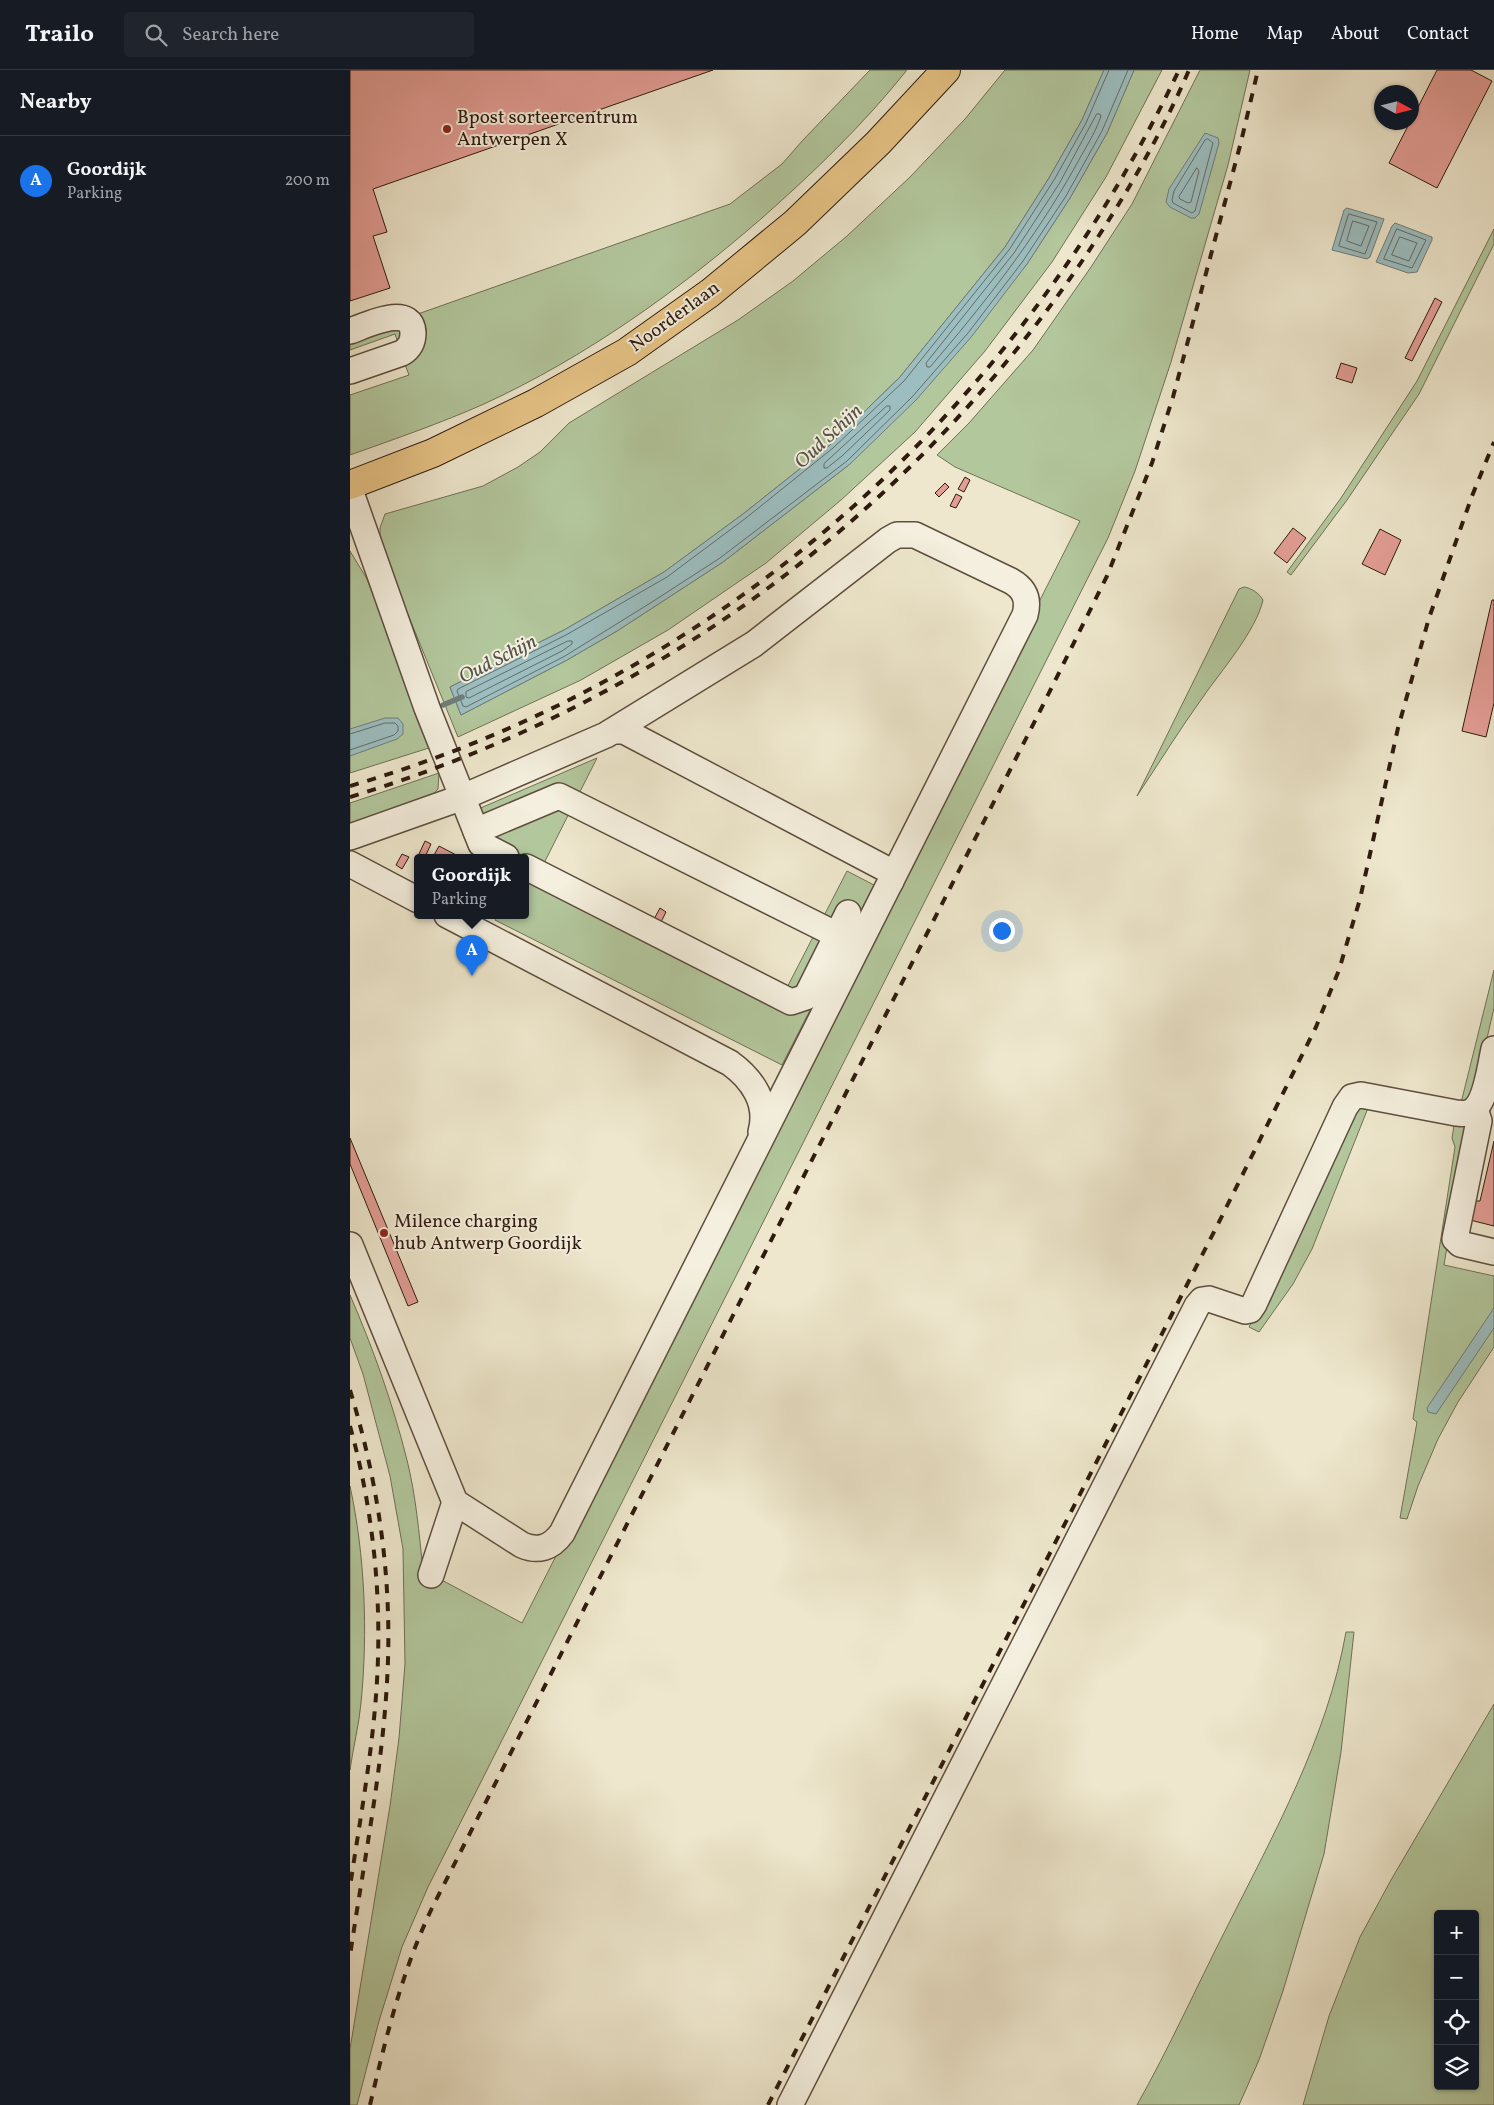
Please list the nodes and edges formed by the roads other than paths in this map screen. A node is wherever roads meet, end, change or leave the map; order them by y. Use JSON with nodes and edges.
{"nodes":[{"id":1,"x":946,"y":70,"type":"edge"},
{"id":2,"x":350,"y":331,"type":"edge"},
{"id":3,"x":350,"y":371,"type":"edge"},
{"id":4,"x":350,"y":485,"type":"edge"},
{"id":5,"x":350,"y":490,"type":"edge"},
{"id":6,"x":614,"y":730,"type":"junction"},
{"id":7,"x":463,"y":798,"type":"junction"},
{"id":8,"x":476,"y":831,"type":"junction"},
{"id":9,"x":350,"y":837,"type":"edge"},
{"id":10,"x":500,"y":854,"type":"edge"},
{"id":11,"x":350,"y":864,"type":"edge"},
{"id":12,"x":529,"y":869,"type":"edge"},
{"id":13,"x":891,"y":880,"type":"junction"},
{"id":14,"x":414,"y":898,"type":"edge"},
{"id":15,"x":848,"y":913,"type":"dead end"},
{"id":16,"x":455,"y":919,"type":"edge"},
{"id":17,"x":837,"y":935,"type":"junction"},
{"id":18,"x":1494,"y":1049,"type":"edge"},
{"id":19,"x":1490,"y":1083,"type":"edge"},
{"id":20,"x":1474,"y":1109,"type":"junction"},
{"id":21,"x":757,"y":1144,"type":"junction"},
{"id":22,"x":350,"y":1244,"type":"edge"},
{"id":23,"x":1494,"y":1252,"type":"edge"},
{"id":24,"x":455,"y":1502,"type":"junction"},
{"id":25,"x":432,"y":1575,"type":"dead end"},
{"id":26,"x":790,"y":2105,"type":"edge"}],
"edges":[{"from":1,"to":4,"type":"main road","name":"Noorderlaan"},
{"from":2,"to":3,"type":"street"},
{"from":5,"to":7,"type":"street"},
{"from":6,"to":7,"type":"street"},
{"from":6,"to":13,"type":"street"},
{"from":6,"to":13,"type":"street"},
{"from":7,"to":8,"type":"street"},
{"from":7,"to":9,"type":"street"},
{"from":8,"to":10,"type":"street"},
{"from":8,"to":17,"type":"street"},
{"from":11,"to":14,"type":"street"},
{"from":12,"to":17,"type":"street"},
{"from":13,"to":21,"type":"street"},
{"from":15,"to":17,"type":"street"},
{"from":16,"to":21,"type":"street"},
{"from":18,"to":19,"type":"street"},
{"from":19,"to":20,"type":"street"},
{"from":20,"to":23,"type":"street"},
{"from":20,"to":26,"type":"street"},
{"from":21,"to":24,"type":"street"},
{"from":22,"to":24,"type":"street"},
{"from":24,"to":25,"type":"street"}]}
